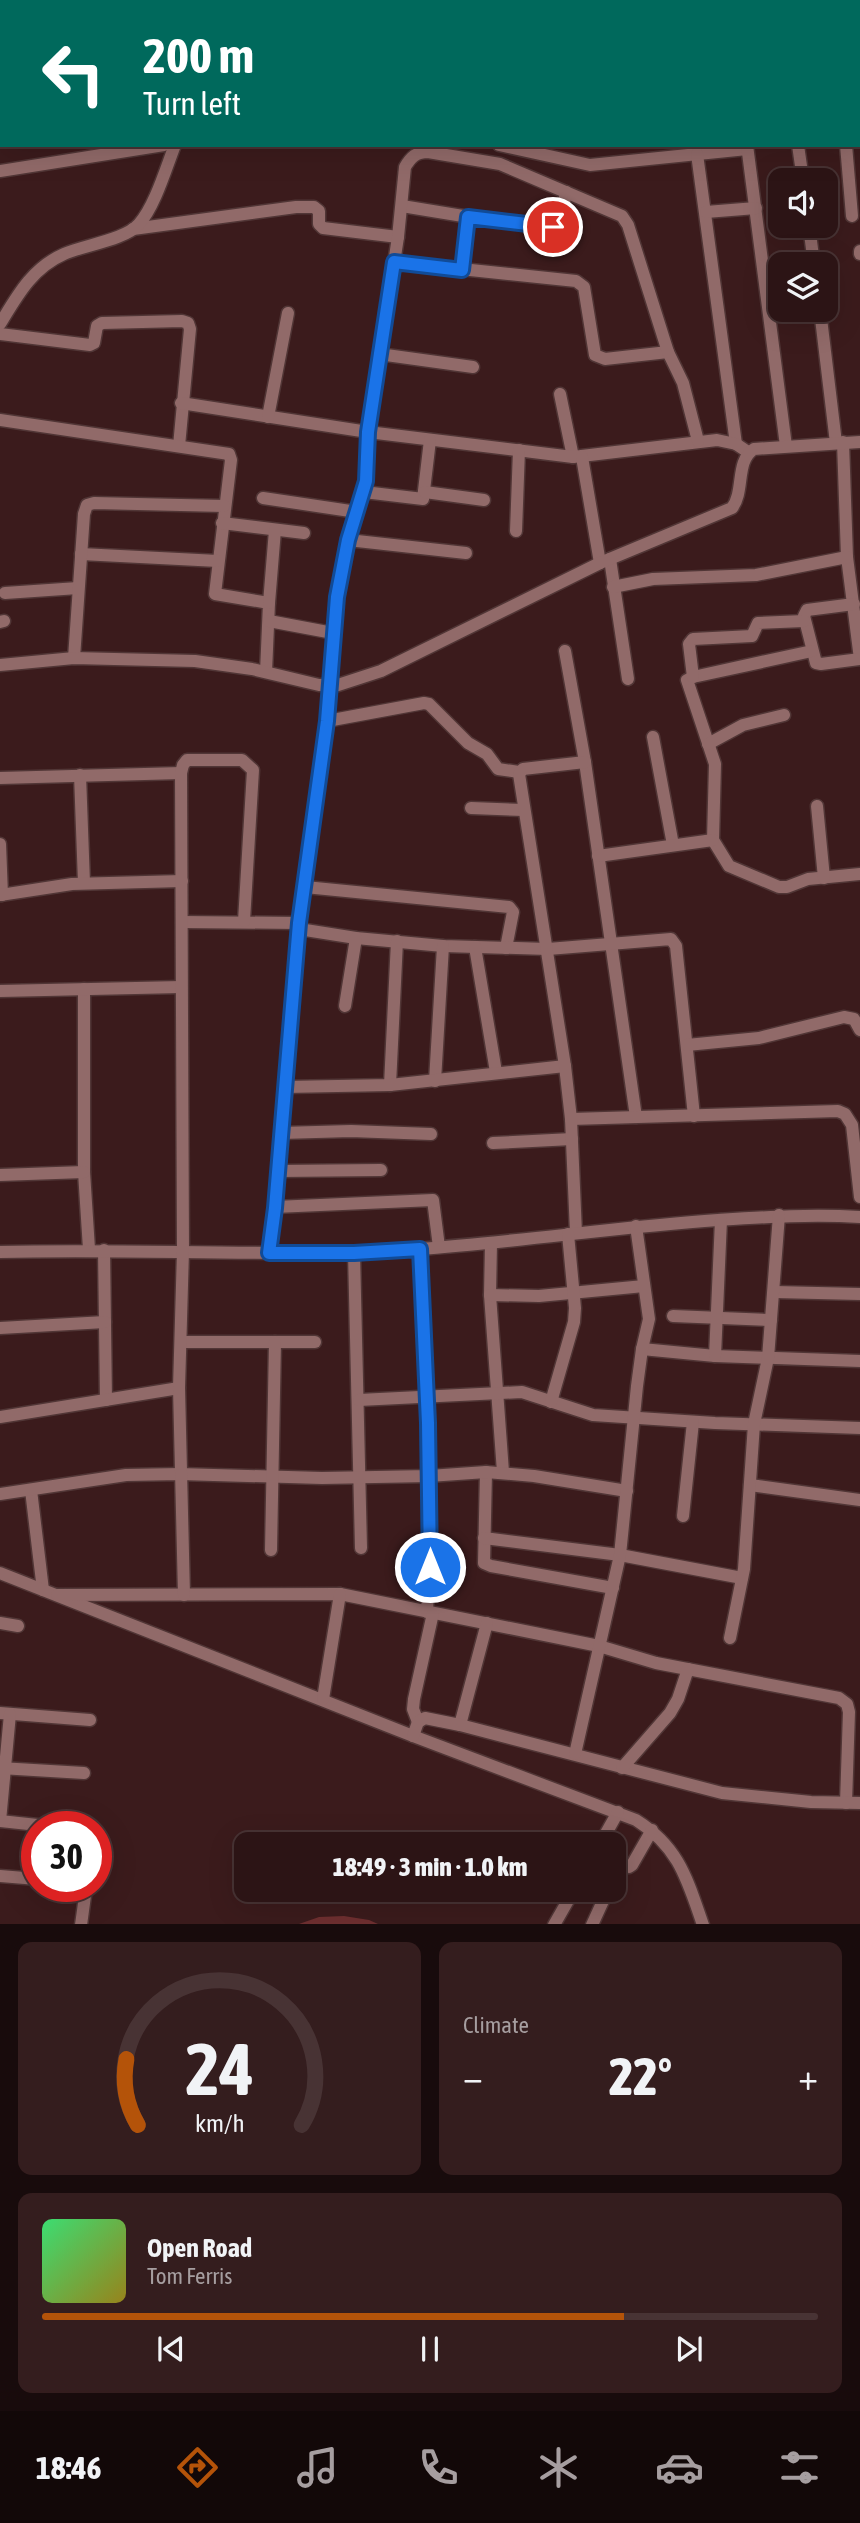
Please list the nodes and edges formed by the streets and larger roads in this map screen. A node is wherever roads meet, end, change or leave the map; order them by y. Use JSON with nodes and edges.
{"nodes":[{"id":1,"x":138,"y":147,"type":"edge"},
{"id":2,"x":174,"y":147,"type":"edge"},
{"id":3,"x":508,"y":147,"type":"edge"},
{"id":4,"x":747,"y":147,"type":"edge"},
{"id":5,"x":798,"y":147,"type":"edge"},
{"id":6,"x":846,"y":147,"type":"edge"},
{"id":7,"x":717,"y":148,"type":"edge"},
{"id":8,"x":450,"y":150,"type":"edge"},
{"id":9,"x":86,"y":151,"type":"edge"},
{"id":10,"x":697,"y":154,"type":"junction"},
{"id":11,"x":801,"y":168,"type":"edge"},
{"id":12,"x":0,"y":171,"type":"edge"},
{"id":13,"x":566,"y":192,"type":"junction"},
{"id":14,"x":402,"y":206,"type":"junction"},
{"id":15,"x":756,"y":208,"type":"junction"},
{"id":16,"x":706,"y":212,"type":"junction"},
{"id":17,"x":852,"y":216,"type":"dead end"},
{"id":18,"x":468,"y":217,"type":"junction"},
{"id":19,"x":133,"y":229,"type":"junction"},
{"id":20,"x":398,"y":237,"type":"junction"},
{"id":21,"x":394,"y":262,"type":"junction"},
{"id":22,"x":462,"y":270,"type":"junction"},
{"id":23,"x":288,"y":313,"type":"dead end"},
{"id":24,"x":822,"y":322,"type":"edge"},
{"id":25,"x":0,"y":324,"type":"edge"},
{"id":26,"x":0,"y":334,"type":"edge"},
{"id":27,"x":668,"y":352,"type":"junction"},
{"id":28,"x":379,"y":354,"type":"junction"},
{"id":29,"x":473,"y":367,"type":"dead end"},
{"id":30,"x":560,"y":394,"type":"dead end"},
{"id":31,"x":181,"y":403,"type":"junction"},
{"id":32,"x":268,"y":417,"type":"junction"},
{"id":33,"x":0,"y":420,"type":"edge"},
{"id":34,"x":368,"y":432,"type":"junction"},
{"id":35,"x":430,"y":440,"type":"junction"},
{"id":36,"x":698,"y":441,"type":"junction"},
{"id":37,"x":860,"y":442,"type":"edge"},
{"id":38,"x":840,"y":443,"type":"junction"},
{"id":39,"x":736,"y":444,"type":"junction"},
{"id":40,"x":179,"y":446,"type":"junction"},
{"id":41,"x":786,"y":446,"type":"junction"},
{"id":42,"x":519,"y":450,"type":"junction"},
{"id":43,"x":748,"y":452,"type":"junction"},
{"id":44,"x":577,"y":457,"type":"junction"},
{"id":45,"x":364,"y":492,"type":"junction"},
{"id":46,"x":425,"y":492,"type":"junction"},
{"id":47,"x":263,"y":498,"type":"dead end"},
{"id":48,"x":484,"y":500,"type":"dead end"},
{"id":49,"x":224,"y":506,"type":"junction"},
{"id":50,"x":357,"y":512,"type":"junction"},
{"id":51,"x":222,"y":523,"type":"junction"},
{"id":52,"x":846,"y":529,"type":"junction"},
{"id":53,"x":860,"y":529,"type":"edge"},
{"id":54,"x":275,"y":530,"type":"junction"},
{"id":55,"x":516,"y":531,"type":"dead end"},
{"id":56,"x":303,"y":533,"type":"dead end"},
{"id":57,"x":348,"y":540,"type":"junction"},
{"id":58,"x":81,"y":554,"type":"junction"},
{"id":59,"x":466,"y":554,"type":"dead end"},
{"id":60,"x":847,"y":557,"type":"junction"},
{"id":61,"x":218,"y":561,"type":"junction"},
{"id":62,"x":605,"y":561,"type":"junction"},
{"id":63,"x":613,"y":587,"type":"junction"},
{"id":64,"x":78,"y":588,"type":"junction"},
{"id":65,"x":5,"y":593,"type":"dead end"},
{"id":66,"x":269,"y":603,"type":"junction"},
{"id":67,"x":854,"y":604,"type":"junction"},
{"id":68,"x":269,"y":621,"type":"junction"},
{"id":69,"x":804,"y":621,"type":"junction"},
{"id":70,"x":859,"y":628,"type":"edge"},
{"id":71,"x":333,"y":633,"type":"junction"},
{"id":72,"x":565,"y":651,"type":"dead end"},
{"id":73,"x":812,"y":651,"type":"junction"},
{"id":74,"x":74,"y":658,"type":"junction"},
{"id":75,"x":860,"y":659,"type":"edge"},
{"id":76,"x":0,"y":665,"type":"edge"},
{"id":77,"x":266,"y":672,"type":"junction"},
{"id":78,"x":693,"y":677,"type":"junction"},
{"id":79,"x":628,"y":678,"type":"dead end"},
{"id":80,"x":330,"y":685,"type":"junction"},
{"id":81,"x":784,"y":715,"type":"dead end"},
{"id":82,"x":327,"y":721,"type":"junction"},
{"id":83,"x":653,"y":737,"type":"dead end"},
{"id":84,"x":708,"y":744,"type":"junction"},
{"id":85,"x":585,"y":762,"type":"junction"},
{"id":86,"x":519,"y":772,"type":"junction"},
{"id":87,"x":181,"y":773,"type":"junction"},
{"id":88,"x":80,"y":775,"type":"junction"},
{"id":89,"x":0,"y":778,"type":"edge"},
{"id":90,"x":817,"y":806,"type":"dead end"},
{"id":91,"x":471,"y":808,"type":"dead end"},
{"id":92,"x":524,"y":810,"type":"junction"},
{"id":93,"x":713,"y":840,"type":"junction"},
{"id":94,"x":0,"y":844,"type":"edge"},
{"id":95,"x":673,"y":845,"type":"junction"},
{"id":96,"x":598,"y":856,"type":"junction"},
{"id":97,"x":860,"y":874,"type":"edge"},
{"id":98,"x":824,"y":878,"type":"junction"},
{"id":99,"x":182,"y":881,"type":"junction"},
{"id":100,"x":84,"y":883,"type":"junction"},
{"id":101,"x":305,"y":887,"type":"junction"},
{"id":102,"x":1,"y":895,"type":"edge"},
{"id":103,"x":244,"y":921,"type":"junction"},
{"id":104,"x":182,"y":922,"type":"junction"},
{"id":105,"x":299,"y":926,"type":"junction"},
{"id":106,"x":356,"y":938,"type":"junction"},
{"id":107,"x":397,"y":941,"type":"junction"},
{"id":108,"x":610,"y":944,"type":"junction"},
{"id":109,"x":443,"y":946,"type":"junction"},
{"id":110,"x":475,"y":947,"type":"junction"},
{"id":111,"x":506,"y":948,"type":"junction"},
{"id":112,"x":548,"y":949,"type":"junction"},
{"id":113,"x":181,"y":987,"type":"junction"},
{"id":114,"x":84,"y":989,"type":"junction"},
{"id":115,"x":0,"y":991,"type":"edge"},
{"id":116,"x":345,"y":1006,"type":"dead end"},
{"id":117,"x":860,"y":1030,"type":"edge"},
{"id":118,"x":687,"y":1045,"type":"junction"},
{"id":119,"x":565,"y":1066,"type":"junction"},
{"id":120,"x":496,"y":1072,"type":"junction"},
{"id":121,"x":435,"y":1081,"type":"junction"},
{"id":122,"x":390,"y":1084,"type":"junction"},
{"id":123,"x":285,"y":1087,"type":"junction"},
{"id":124,"x":694,"y":1116,"type":"junction"},
{"id":125,"x":636,"y":1117,"type":"junction"},
{"id":126,"x":571,"y":1119,"type":"junction"},
{"id":127,"x":281,"y":1133,"type":"junction"},
{"id":128,"x":431,"y":1134,"type":"dead end"},
{"id":129,"x":572,"y":1139,"type":"junction"},
{"id":130,"x":493,"y":1143,"type":"dead end"},
{"id":131,"x":381,"y":1170,"type":"dead end"},
{"id":132,"x":278,"y":1171,"type":"junction"},
{"id":133,"x":84,"y":1172,"type":"junction"},
{"id":134,"x":0,"y":1175,"type":"edge"},
{"id":135,"x":860,"y":1196,"type":"edge"},
{"id":136,"x":275,"y":1208,"type":"junction"},
{"id":137,"x":779,"y":1215,"type":"junction"},
{"id":138,"x":860,"y":1217,"type":"edge"},
{"id":139,"x":721,"y":1220,"type":"junction"},
{"id":140,"x":636,"y":1226,"type":"junction"},
{"id":141,"x":572,"y":1234,"type":"junction"},
{"id":142,"x":491,"y":1243,"type":"junction"},
{"id":143,"x":439,"y":1247,"type":"junction"},
{"id":144,"x":89,"y":1249,"type":"junction"},
{"id":145,"x":420,"y":1249,"type":"junction"},
{"id":146,"x":104,"y":1250,"type":"junction"},
{"id":147,"x":183,"y":1251,"type":"junction"},
{"id":148,"x":0,"y":1252,"type":"edge"},
{"id":149,"x":269,"y":1253,"type":"junction"},
{"id":150,"x":354,"y":1253,"type":"junction"},
{"id":151,"x":644,"y":1286,"type":"junction"},
{"id":152,"x":775,"y":1292,"type":"junction"},
{"id":153,"x":573,"y":1293,"type":"junction"},
{"id":154,"x":860,"y":1294,"type":"edge"},
{"id":155,"x":490,"y":1295,"type":"junction"},
{"id":156,"x":673,"y":1316,"type":"dead end"},
{"id":157,"x":715,"y":1318,"type":"junction"},
{"id":158,"x":771,"y":1320,"type":"junction"},
{"id":159,"x":105,"y":1322,"type":"junction"},
{"id":160,"x":0,"y":1328,"type":"edge"},
{"id":161,"x":182,"y":1342,"type":"junction"},
{"id":162,"x":275,"y":1342,"type":"junction"},
{"id":163,"x":316,"y":1342,"type":"dead end"},
{"id":164,"x":642,"y":1349,"type":"junction"},
{"id":165,"x":715,"y":1356,"type":"junction"},
{"id":166,"x":768,"y":1358,"type":"junction"},
{"id":167,"x":860,"y":1361,"type":"edge"},
{"id":168,"x":179,"y":1388,"type":"junction"},
{"id":169,"x":496,"y":1392,"type":"junction"},
{"id":170,"x":427,"y":1396,"type":"junction"},
{"id":171,"x":106,"y":1400,"type":"junction"},
{"id":172,"x":359,"y":1400,"type":"junction"},
{"id":173,"x":551,"y":1402,"type":"junction"},
{"id":174,"x":0,"y":1417,"type":"edge"},
{"id":175,"x":635,"y":1418,"type":"junction"},
{"id":176,"x":693,"y":1422,"type":"junction"},
{"id":177,"x":754,"y":1424,"type":"junction"},
{"id":178,"x":860,"y":1428,"type":"edge"},
{"id":179,"x":486,"y":1472,"type":"junction"},
{"id":180,"x":503,"y":1472,"type":"junction"},
{"id":181,"x":180,"y":1474,"type":"junction"},
{"id":182,"x":359,"y":1476,"type":"junction"},
{"id":183,"x":429,"y":1476,"type":"junction"},
{"id":184,"x":272,"y":1477,"type":"junction"},
{"id":185,"x":750,"y":1485,"type":"junction"},
{"id":186,"x":31,"y":1490,"type":"junction"},
{"id":187,"x":627,"y":1491,"type":"junction"},
{"id":188,"x":0,"y":1494,"type":"edge"},
{"id":189,"x":860,"y":1500,"type":"edge"},
{"id":190,"x":683,"y":1516,"type":"dead end"},
{"id":191,"x":484,"y":1538,"type":"junction"},
{"id":192,"x":361,"y":1548,"type":"dead end"},
{"id":193,"x":271,"y":1550,"type":"dead end"},
{"id":194,"x":620,"y":1555,"type":"junction"},
{"id":195,"x":0,"y":1573,"type":"edge"},
{"id":196,"x":742,"y":1578,"type":"junction"},
{"id":197,"x":613,"y":1588,"type":"junction"},
{"id":198,"x":43,"y":1590,"type":"junction"},
{"id":199,"x":341,"y":1594,"type":"junction"},
{"id":200,"x":57,"y":1595,"type":"junction"},
{"id":201,"x":184,"y":1595,"type":"junction"},
{"id":202,"x":430,"y":1612,"type":"junction"},
{"id":203,"x":0,"y":1623,"type":"edge"},
{"id":204,"x":487,"y":1623,"type":"junction"},
{"id":205,"x":18,"y":1626,"type":"dead end"},
{"id":206,"x":730,"y":1638,"type":"dead end"},
{"id":207,"x":600,"y":1646,"type":"junction"},
{"id":208,"x":688,"y":1669,"type":"junction"},
{"id":209,"x":323,"y":1699,"type":"junction"},
{"id":210,"x":5,"y":1713,"type":"edge"},
{"id":211,"x":90,"y":1720,"type":"dead end"},
{"id":212,"x":418,"y":1722,"type":"junction"},
{"id":213,"x":854,"y":1724,"type":"edge"},
{"id":214,"x":460,"y":1725,"type":"junction"},
{"id":215,"x":412,"y":1736,"type":"junction"},
{"id":216,"x":575,"y":1754,"type":"junction"},
{"id":217,"x":3,"y":1768,"type":"edge"},
{"id":218,"x":622,"y":1768,"type":"junction"},
{"id":219,"x":84,"y":1773,"type":"dead end"},
{"id":220,"x":853,"y":1803,"type":"edge"},
{"id":221,"x":618,"y":1812,"type":"junction"},
{"id":222,"x":0,"y":1821,"type":"edge"},
{"id":223,"x":21,"y":1823,"type":"edge"},
{"id":224,"x":652,"y":1830,"type":"junction"},
{"id":225,"x":607,"y":1832,"type":"edge"},
{"id":226,"x":626,"y":1866,"type":"edge"},
{"id":227,"x":0,"y":1875,"type":"edge"},
{"id":228,"x":21,"y":1877,"type":"edge"},
{"id":229,"x":84,"y":1902,"type":"edge"},
{"id":230,"x":567,"y":1902,"type":"edge"},
{"id":231,"x":602,"y":1902,"type":"edge"},
{"id":232,"x":81,"y":1924,"type":"edge"},
{"id":233,"x":554,"y":1924,"type":"edge"},
{"id":234,"x":592,"y":1924,"type":"edge"},
{"id":235,"x":703,"y":1924,"type":"edge"}],
"edges":[{"from":1,"to":9,"type":"street"},
{"from":2,"to":19,"type":"street"},
{"from":3,"to":10,"type":"street"},
{"from":4,"to":7,"type":"street"},
{"from":4,"to":15,"type":"street"},
{"from":5,"to":11,"type":"street"},
{"from":6,"to":17,"type":"street"},
{"from":7,"to":10,"type":"street"},
{"from":8,"to":13,"type":"street"},
{"from":8,"to":14,"type":"street"},
{"from":9,"to":12,"type":"street"},
{"from":10,"to":16,"type":"street"},
{"from":13,"to":18,"type":"street"},
{"from":13,"to":27,"type":"street"},
{"from":14,"to":18,"type":"street"},
{"from":14,"to":20,"type":"street"},
{"from":15,"to":16,"type":"street"},
{"from":15,"to":41,"type":"street"},
{"from":16,"to":39,"type":"street"},
{"from":18,"to":22,"type":"street"},
{"from":19,"to":20,"type":"street"},
{"from":19,"to":25,"type":"street"},
{"from":20,"to":21,"type":"street"},
{"from":21,"to":22,"type":"street"},
{"from":21,"to":28,"type":"street"},
{"from":22,"to":27,"type":"street"},
{"from":23,"to":32,"type":"street"},
{"from":24,"to":38,"type":"street"},
{"from":26,"to":31,"type":"street"},
{"from":27,"to":36,"type":"street"},
{"from":28,"to":29,"type":"street"},
{"from":28,"to":34,"type":"street"},
{"from":30,"to":44,"type":"street"},
{"from":31,"to":32,"type":"street"},
{"from":31,"to":40,"type":"street"},
{"from":32,"to":34,"type":"street"},
{"from":33,"to":40,"type":"street"},
{"from":34,"to":35,"type":"street"},
{"from":34,"to":45,"type":"street"},
{"from":35,"to":42,"type":"street"},
{"from":35,"to":46,"type":"street"},
{"from":36,"to":39,"type":"street"},
{"from":36,"to":44,"type":"street"},
{"from":37,"to":38,"type":"street"},
{"from":38,"to":41,"type":"street"},
{"from":38,"to":52,"type":"street"},
{"from":39,"to":43,"type":"street"},
{"from":40,"to":49,"type":"street"},
{"from":41,"to":43,"type":"street"},
{"from":42,"to":44,"type":"street"},
{"from":42,"to":55,"type":"street"},
{"from":43,"to":62,"type":"street"},
{"from":44,"to":62,"type":"street"},
{"from":45,"to":46,"type":"street"},
{"from":45,"to":50,"type":"street"},
{"from":46,"to":48,"type":"street"},
{"from":47,"to":50,"type":"street"},
{"from":49,"to":51,"type":"street"},
{"from":49,"to":58,"type":"street"},
{"from":50,"to":57,"type":"street"},
{"from":51,"to":54,"type":"street"},
{"from":51,"to":61,"type":"street"},
{"from":52,"to":53,"type":"street"},
{"from":52,"to":60,"type":"street"},
{"from":54,"to":56,"type":"street"},
{"from":54,"to":66,"type":"street"},
{"from":57,"to":59,"type":"street"},
{"from":57,"to":71,"type":"street"},
{"from":58,"to":61,"type":"street"},
{"from":58,"to":64,"type":"street"},
{"from":60,"to":63,"type":"street"},
{"from":60,"to":67,"type":"street"},
{"from":61,"to":66,"type":"street"},
{"from":62,"to":63,"type":"street"},
{"from":62,"to":80,"type":"street"},
{"from":63,"to":79,"type":"street"},
{"from":64,"to":65,"type":"street"},
{"from":64,"to":74,"type":"street"},
{"from":66,"to":68,"type":"street"},
{"from":67,"to":69,"type":"street"},
{"from":67,"to":70,"type":"street"},
{"from":68,"to":71,"type":"street"},
{"from":68,"to":77,"type":"street"},
{"from":69,"to":73,"type":"street"},
{"from":69,"to":78,"type":"street"},
{"from":70,"to":75,"type":"street"},
{"from":71,"to":80,"type":"street"},
{"from":72,"to":85,"type":"street"},
{"from":73,"to":75,"type":"street"},
{"from":73,"to":78,"type":"street"},
{"from":74,"to":76,"type":"street"},
{"from":74,"to":77,"type":"street"},
{"from":77,"to":80,"type":"street"},
{"from":78,"to":84,"type":"street"},
{"from":80,"to":82,"type":"street"},
{"from":81,"to":84,"type":"street"},
{"from":82,"to":86,"type":"street"},
{"from":82,"to":101,"type":"street"},
{"from":83,"to":95,"type":"street"},
{"from":84,"to":93,"type":"street"},
{"from":85,"to":86,"type":"street"},
{"from":85,"to":96,"type":"street"},
{"from":86,"to":92,"type":"street"},
{"from":87,"to":88,"type":"street"},
{"from":87,"to":99,"type":"street"},
{"from":87,"to":103,"type":"street"},
{"from":88,"to":89,"type":"street"},
{"from":88,"to":100,"type":"street"},
{"from":90,"to":98,"type":"street"},
{"from":91,"to":92,"type":"street"},
{"from":92,"to":112,"type":"street"},
{"from":93,"to":95,"type":"street"},
{"from":93,"to":98,"type":"street"},
{"from":94,"to":102,"type":"street"},
{"from":95,"to":96,"type":"street"},
{"from":96,"to":108,"type":"street"},
{"from":97,"to":98,"type":"street"},
{"from":99,"to":100,"type":"street"},
{"from":99,"to":104,"type":"street"},
{"from":100,"to":102,"type":"street"},
{"from":101,"to":105,"type":"street"},
{"from":101,"to":111,"type":"street"},
{"from":103,"to":104,"type":"street"},
{"from":103,"to":105,"type":"street"},
{"from":104,"to":113,"type":"street"},
{"from":105,"to":106,"type":"street"},
{"from":105,"to":123,"type":"street"},
{"from":106,"to":107,"type":"street"},
{"from":106,"to":116,"type":"street"},
{"from":107,"to":109,"type":"street"},
{"from":107,"to":122,"type":"street"},
{"from":108,"to":112,"type":"street"},
{"from":108,"to":118,"type":"street"},
{"from":108,"to":125,"type":"street"},
{"from":109,"to":110,"type":"street"},
{"from":109,"to":121,"type":"street"},
{"from":110,"to":111,"type":"street"},
{"from":110,"to":120,"type":"street"},
{"from":111,"to":112,"type":"street"},
{"from":112,"to":119,"type":"street"},
{"from":113,"to":114,"type":"street"},
{"from":113,"to":147,"type":"street"},
{"from":114,"to":115,"type":"street"},
{"from":114,"to":133,"type":"street"},
{"from":117,"to":118,"type":"street"},
{"from":118,"to":124,"type":"street"},
{"from":119,"to":120,"type":"street"},
{"from":119,"to":126,"type":"street"},
{"from":120,"to":121,"type":"street"},
{"from":121,"to":122,"type":"street"},
{"from":122,"to":123,"type":"street"},
{"from":123,"to":127,"type":"street"},
{"from":124,"to":125,"type":"street"},
{"from":124,"to":135,"type":"street"},
{"from":125,"to":126,"type":"street"},
{"from":126,"to":129,"type":"street"},
{"from":127,"to":128,"type":"street"},
{"from":127,"to":132,"type":"street"},
{"from":129,"to":130,"type":"street"},
{"from":129,"to":141,"type":"street"},
{"from":131,"to":132,"type":"street"},
{"from":132,"to":136,"type":"street"},
{"from":133,"to":134,"type":"street"},
{"from":133,"to":144,"type":"street"},
{"from":136,"to":143,"type":"street"},
{"from":136,"to":149,"type":"street"},
{"from":137,"to":138,"type":"street"},
{"from":137,"to":139,"type":"street"},
{"from":137,"to":152,"type":"street"},
{"from":139,"to":140,"type":"street"},
{"from":139,"to":157,"type":"street"},
{"from":140,"to":141,"type":"street"},
{"from":140,"to":151,"type":"street"},
{"from":141,"to":142,"type":"street"},
{"from":141,"to":153,"type":"street"},
{"from":142,"to":143,"type":"street"},
{"from":142,"to":155,"type":"street"},
{"from":143,"to":145,"type":"street"},
{"from":144,"to":146,"type":"street"},
{"from":144,"to":148,"type":"street"},
{"from":145,"to":150,"type":"street"},
{"from":145,"to":170,"type":"street"},
{"from":146,"to":147,"type":"street"},
{"from":146,"to":159,"type":"street"},
{"from":147,"to":149,"type":"street"},
{"from":147,"to":161,"type":"street"},
{"from":149,"to":150,"type":"street"},
{"from":150,"to":172,"type":"street"},
{"from":151,"to":153,"type":"street"},
{"from":151,"to":164,"type":"street"},
{"from":152,"to":154,"type":"street"},
{"from":152,"to":158,"type":"street"},
{"from":153,"to":155,"type":"street"},
{"from":153,"to":173,"type":"street"},
{"from":155,"to":169,"type":"street"},
{"from":156,"to":157,"type":"street"},
{"from":157,"to":158,"type":"street"},
{"from":157,"to":165,"type":"street"},
{"from":158,"to":166,"type":"street"},
{"from":159,"to":160,"type":"street"},
{"from":159,"to":171,"type":"street"},
{"from":161,"to":162,"type":"street"},
{"from":161,"to":168,"type":"street"},
{"from":162,"to":163,"type":"street"},
{"from":162,"to":184,"type":"street"},
{"from":164,"to":165,"type":"street"},
{"from":164,"to":175,"type":"street"},
{"from":165,"to":166,"type":"street"},
{"from":166,"to":167,"type":"street"},
{"from":166,"to":177,"type":"street"},
{"from":168,"to":171,"type":"street"},
{"from":168,"to":181,"type":"street"},
{"from":169,"to":170,"type":"street"},
{"from":169,"to":173,"type":"street"},
{"from":169,"to":180,"type":"street"},
{"from":170,"to":172,"type":"street"},
{"from":170,"to":183,"type":"street"},
{"from":171,"to":174,"type":"street"},
{"from":172,"to":182,"type":"street"},
{"from":173,"to":175,"type":"street"},
{"from":175,"to":176,"type":"street"},
{"from":175,"to":187,"type":"street"},
{"from":176,"to":177,"type":"street"},
{"from":176,"to":190,"type":"street"},
{"from":177,"to":178,"type":"street"},
{"from":177,"to":185,"type":"street"},
{"from":179,"to":180,"type":"street"},
{"from":179,"to":183,"type":"street"},
{"from":179,"to":191,"type":"street"},
{"from":180,"to":187,"type":"street"},
{"from":181,"to":184,"type":"street"},
{"from":181,"to":186,"type":"street"},
{"from":181,"to":201,"type":"street"},
{"from":182,"to":183,"type":"street"},
{"from":182,"to":184,"type":"street"},
{"from":182,"to":192,"type":"street"},
{"from":183,"to":202,"type":"street"},
{"from":184,"to":193,"type":"street"},
{"from":185,"to":189,"type":"street"},
{"from":185,"to":196,"type":"street"},
{"from":186,"to":188,"type":"street"},
{"from":186,"to":198,"type":"street"},
{"from":187,"to":194,"type":"street"},
{"from":191,"to":194,"type":"street"},
{"from":191,"to":197,"type":"street"},
{"from":194,"to":196,"type":"street"},
{"from":194,"to":197,"type":"street"},
{"from":195,"to":198,"type":"street"},
{"from":196,"to":206,"type":"street"},
{"from":197,"to":207,"type":"street"},
{"from":198,"to":200,"type":"street"},
{"from":199,"to":201,"type":"street"},
{"from":199,"to":202,"type":"street"},
{"from":199,"to":209,"type":"street"},
{"from":200,"to":201,"type":"street"},
{"from":200,"to":209,"type":"street"},
{"from":202,"to":204,"type":"street"},
{"from":202,"to":212,"type":"street"},
{"from":203,"to":205,"type":"street"},
{"from":204,"to":207,"type":"street"},
{"from":204,"to":214,"type":"street"},
{"from":207,"to":208,"type":"street"},
{"from":207,"to":216,"type":"street"},
{"from":208,"to":213,"type":"street"},
{"from":208,"to":218,"type":"street"},
{"from":209,"to":215,"type":"street"},
{"from":210,"to":211,"type":"street"},
{"from":210,"to":217,"type":"street"},
{"from":212,"to":214,"type":"street"},
{"from":212,"to":215,"type":"street"},
{"from":213,"to":220,"type":"street"},
{"from":214,"to":216,"type":"street"},
{"from":215,"to":221,"type":"street"},
{"from":216,"to":218,"type":"street"},
{"from":217,"to":219,"type":"street"},
{"from":217,"to":222,"type":"street"},
{"from":218,"to":220,"type":"street"},
{"from":221,"to":224,"type":"street"},
{"from":221,"to":225,"type":"street"},
{"from":222,"to":223,"type":"street"},
{"from":224,"to":226,"type":"street"},
{"from":224,"to":235,"type":"street"},
{"from":227,"to":228,"type":"street"},
{"from":229,"to":232,"type":"street"},
{"from":230,"to":233,"type":"street"},
{"from":231,"to":234,"type":"street"}]}
